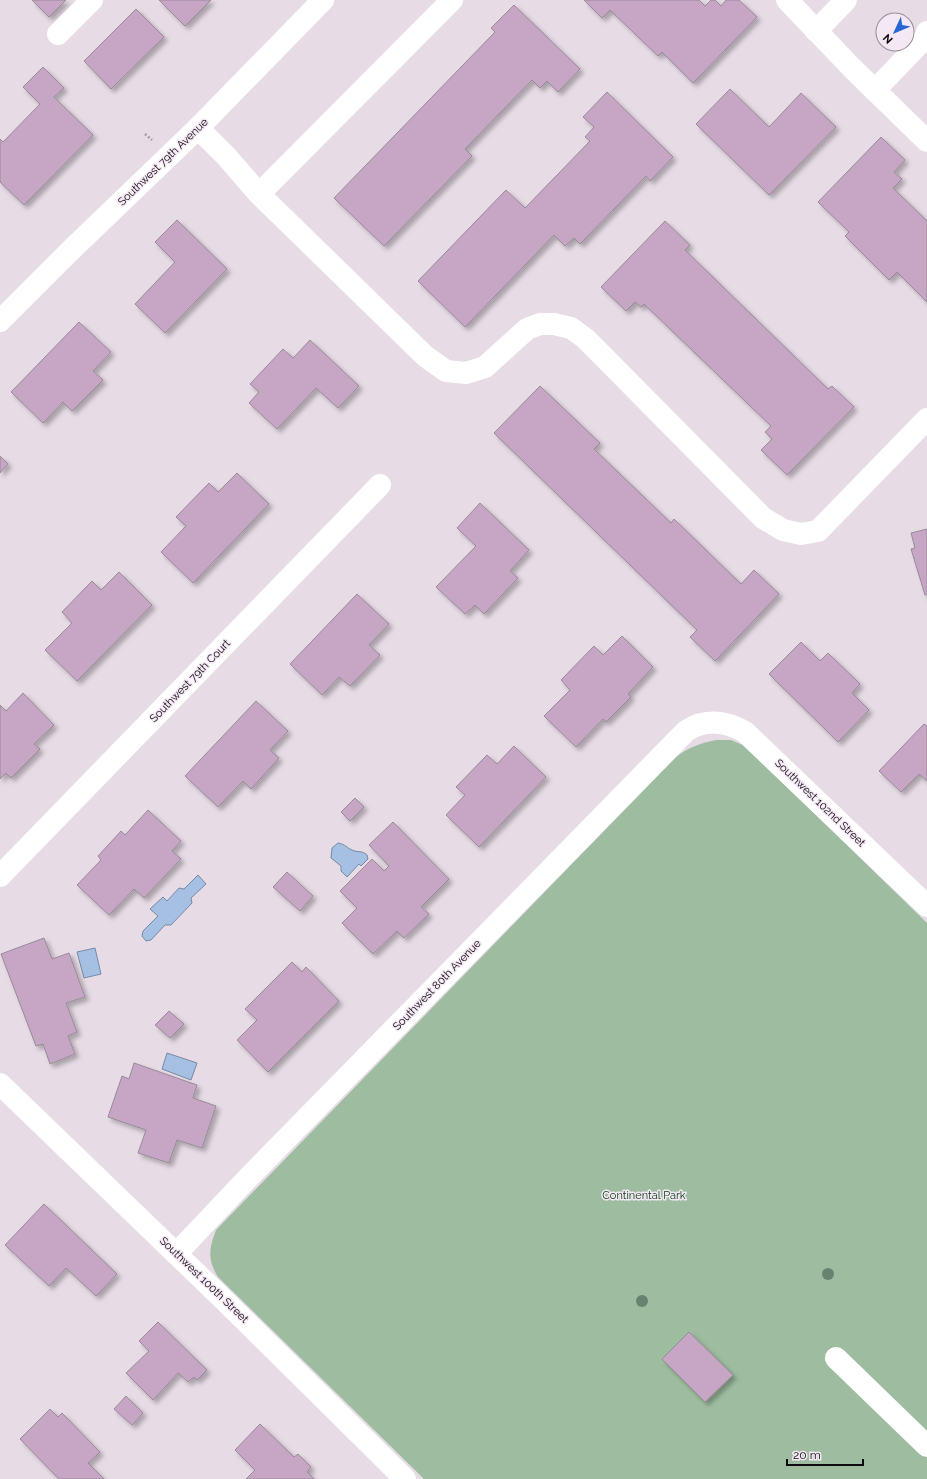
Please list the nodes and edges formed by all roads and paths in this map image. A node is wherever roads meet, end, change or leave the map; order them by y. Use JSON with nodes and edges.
{"nodes":[{"id":1,"x":92,"y":0,"type":"edge"},
{"id":2,"x":452,"y":0,"type":"edge"},
{"id":3,"x":787,"y":0,"type":"edge"},
{"id":4,"x":846,"y":0,"type":"edge"},
{"id":5,"x":320,"y":1,"type":"edge"},
{"id":6,"x":816,"y":31,"type":"junction"},
{"id":7,"x":927,"y":32,"type":"edge"},
{"id":8,"x":58,"y":34,"type":"dead end"},
{"id":9,"x":875,"y":90,"type":"junction"},
{"id":10,"x":198,"y":128,"type":"junction"},
{"id":11,"x":927,"y":141,"type":"edge"},
{"id":12,"x":259,"y":194,"type":"junction"},
{"id":13,"x":0,"y":321,"type":"edge"},
{"id":14,"x":927,"y":419,"type":"edge"},
{"id":15,"x":380,"y":486,"type":"dead end"},
{"id":16,"x":702,"y":723,"type":"joint"},
{"id":17,"x":0,"y":876,"type":"edge"},
{"id":18,"x":927,"y":906,"type":"edge"},
{"id":19,"x":0,"y":1084,"type":"edge"},
{"id":20,"x":176,"y":1254,"type":"junction"},
{"id":21,"x":836,"y":1358,"type":"dead end"},
{"id":22,"x":927,"y":1446,"type":"edge"},
{"id":23,"x":405,"y":1479,"type":"edge"}],
"edges":[{"from":1,"to":8,"type":"street"},
{"from":2,"to":12,"type":"street"},
{"from":3,"to":6,"type":"street"},
{"from":4,"to":6,"type":"street"},
{"from":5,"to":10,"type":"street","name":"Southwest 79th Avenue"},
{"from":6,"to":9,"type":"street"},
{"from":7,"to":9,"type":"street"},
{"from":9,"to":11,"type":"street"},
{"from":10,"to":12,"type":"street"},
{"from":10,"to":13,"type":"street","name":"Southwest 79th Avenue"},
{"from":12,"to":14,"type":"street"},
{"from":15,"to":17,"type":"street","name":"Southwest 79th Court"},
{"from":16,"to":18,"type":"street","name":"Southwest 102nd Street"},
{"from":16,"to":20,"type":"street","name":"Southwest 80th Avenue"},
{"from":19,"to":20,"type":"street","name":"Southwest 100th Street"},
{"from":20,"to":23,"type":"street","name":"Southwest 100th Street"},
{"from":21,"to":22,"type":"street"}]}
